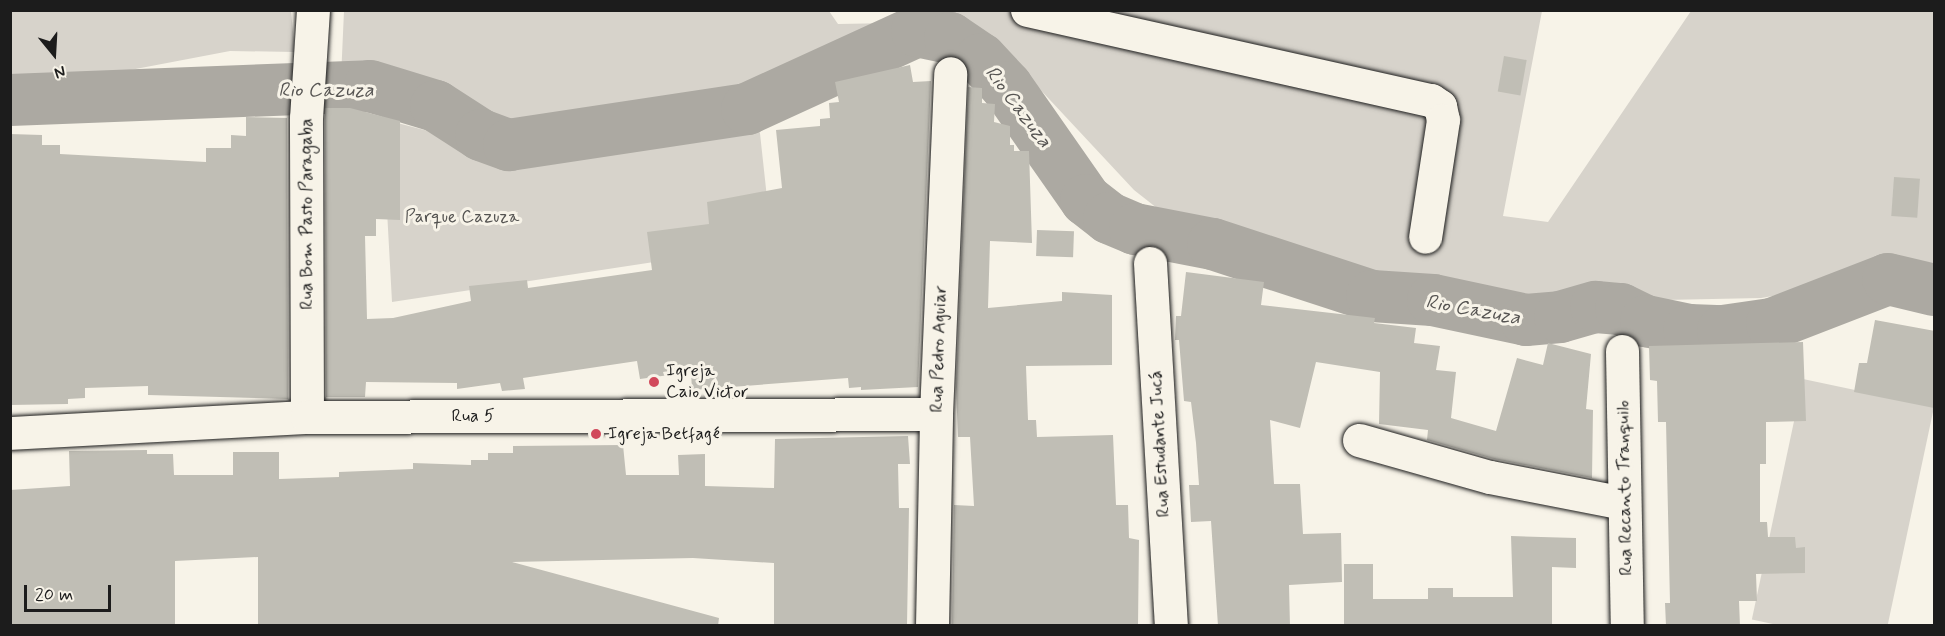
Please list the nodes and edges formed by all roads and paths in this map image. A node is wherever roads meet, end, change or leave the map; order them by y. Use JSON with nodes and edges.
{"nodes":[{"id":1,"x":313,"y":10,"type":"edge"},
{"id":2,"x":1027,"y":10,"type":"edge"},
{"id":3,"x":950,"y":73,"type":"dead end"},
{"id":4,"x":1425,"y":237,"type":"dead end"},
{"id":5,"x":1150,"y":263,"type":"dead end"},
{"id":6,"x":1622,"y":351,"type":"dead end"},
{"id":7,"x":936,"y":414,"type":"junction"},
{"id":8,"x":307,"y":417,"type":"junction"},
{"id":9,"x":10,"y":433,"type":"edge"},
{"id":10,"x":1359,"y":440,"type":"dead end"},
{"id":11,"x":1624,"y":503,"type":"junction"},
{"id":12,"x":932,"y":626,"type":"edge"},
{"id":13,"x":1170,"y":626,"type":"edge"},
{"id":14,"x":1627,"y":626,"type":"edge"}],
"edges":[{"from":1,"to":8,"type":"street","name":"Rua Bom Pasto Paragaba"},
{"from":2,"to":4,"type":"street"},
{"from":3,"to":7,"type":"street","name":"Rua Pedro Aguiar"},
{"from":5,"to":13,"type":"street","name":"Rua Estudante Jucá"},
{"from":6,"to":11,"type":"street","name":"Rua Recanto Tranquilo"},
{"from":7,"to":8,"type":"street","name":"Rua 5"},
{"from":7,"to":12,"type":"street","name":"Rua Pedro Aguiar"},
{"from":8,"to":9,"type":"street","name":"Rua 5"},
{"from":10,"to":11,"type":"street"},
{"from":11,"to":14,"type":"street","name":"Rua Recanto Tranquilo"}]}
